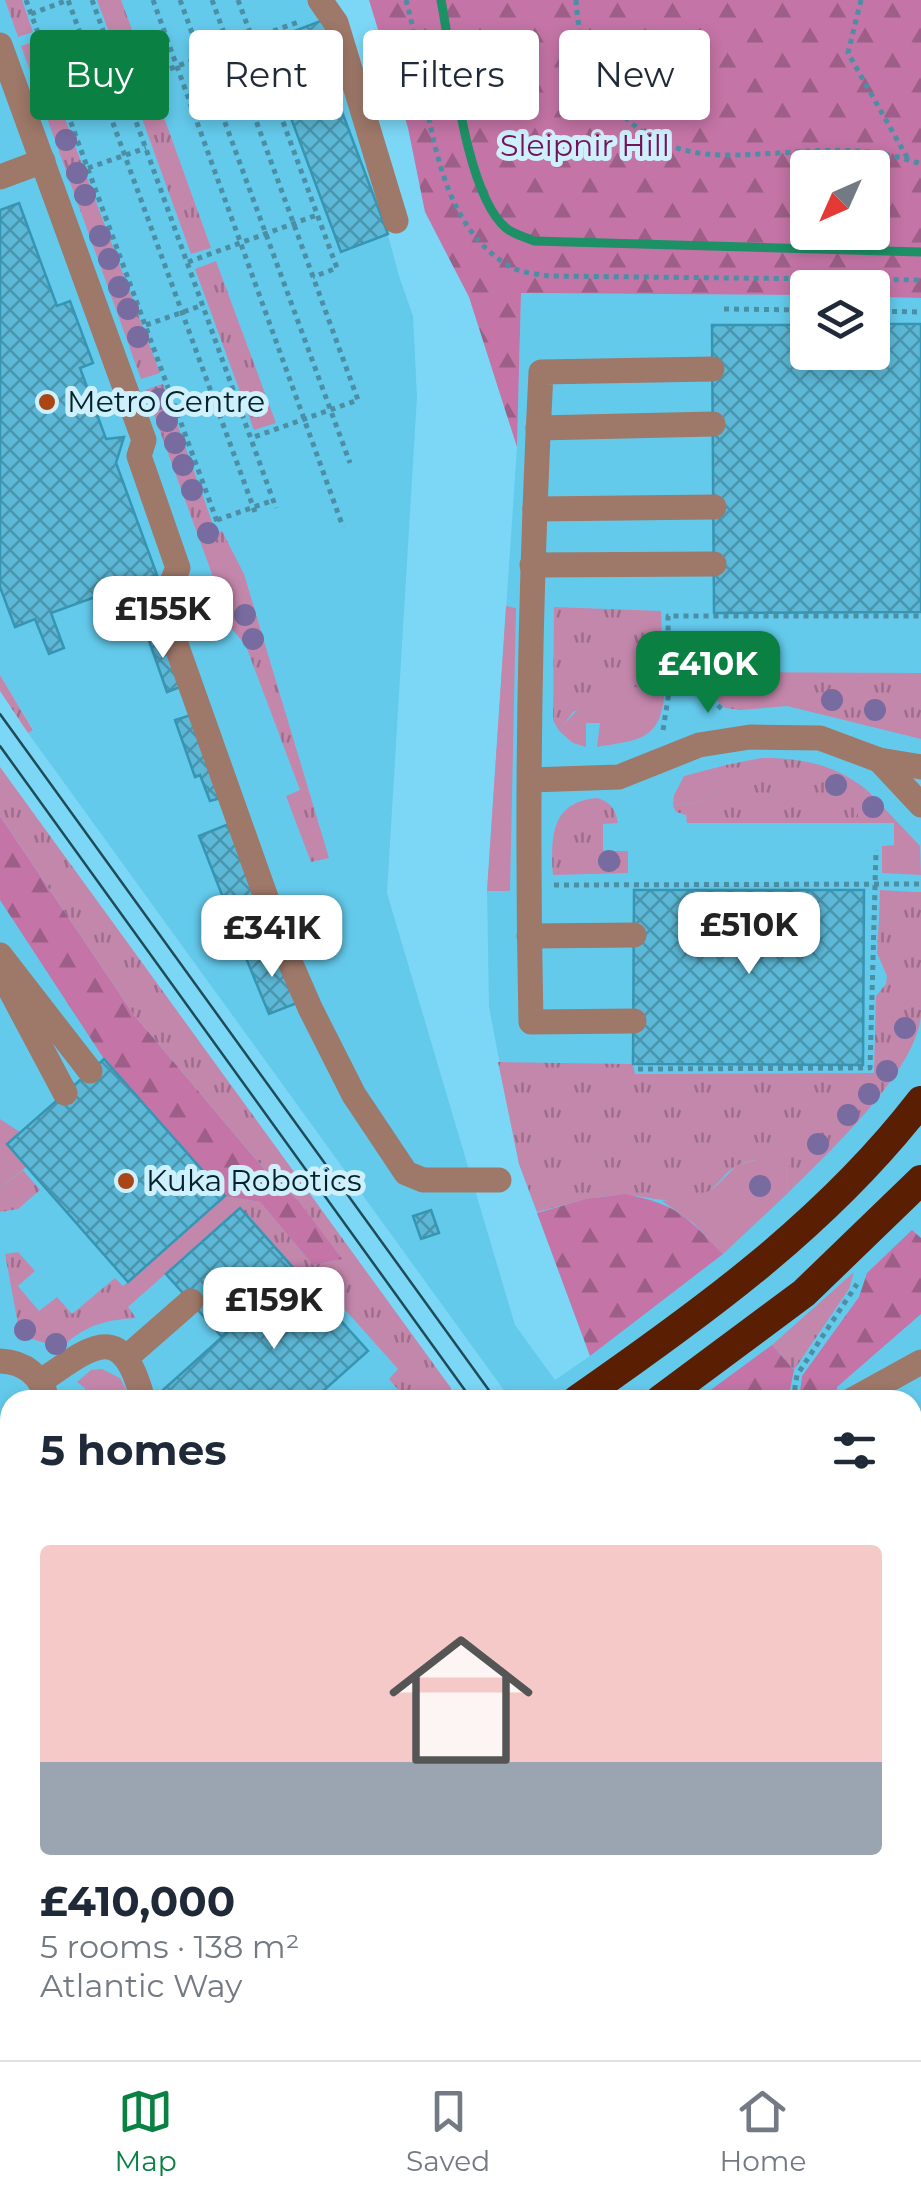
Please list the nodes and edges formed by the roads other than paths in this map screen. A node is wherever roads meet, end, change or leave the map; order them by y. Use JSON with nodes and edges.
{"nodes":[{"id":1,"x":308,"y":6,"type":"edge"},
{"id":2,"x":0,"y":45,"type":"edge"},
{"id":3,"x":43,"y":161,"type":"junction"},
{"id":4,"x":0,"y":177,"type":"edge"},
{"id":5,"x":396,"y":221,"type":"dead end"},
{"id":6,"x":712,"y":369,"type":"dead end"},
{"id":7,"x":713,"y":424,"type":"dead end"},
{"id":8,"x":538,"y":428,"type":"junction"},
{"id":9,"x":714,"y":507,"type":"dead end"},
{"id":10,"x":535,"y":508,"type":"junction"},
{"id":11,"x":714,"y":564,"type":"dead end"},
{"id":12,"x":532,"y":565,"type":"junction"},
{"id":13,"x":879,"y":760,"type":"junction"},
{"id":14,"x":921,"y":767,"type":"edge"},
{"id":15,"x":530,"y":780,"type":"junction"},
{"id":16,"x":921,"y":805,"type":"edge"},
{"id":17,"x":634,"y":934,"type":"dead end"},
{"id":18,"x":529,"y":936,"type":"junction"},
{"id":19,"x":0,"y":954,"type":"edge"},
{"id":20,"x":0,"y":970,"type":"edge"},
{"id":21,"x":634,"y":1020,"type":"dead end"},
{"id":22,"x":90,"y":1071,"type":"dead end"},
{"id":23,"x":65,"y":1092,"type":"dead end"},
{"id":24,"x":921,"y":1101,"type":"edge"},
{"id":25,"x":499,"y":1180,"type":"dead end"},
{"id":26,"x":921,"y":1180,"type":"edge"},
{"id":27,"x":190,"y":1302,"type":"dead end"},
{"id":28,"x":128,"y":1357,"type":"junction"},
{"id":29,"x":0,"y":1361,"type":"edge"},
{"id":30,"x":921,"y":1362,"type":"edge"},
{"id":31,"x":43,"y":1390,"type":"edge"},
{"id":32,"x":45,"y":1390,"type":"edge"},
{"id":33,"x":140,"y":1390,"type":"edge"},
{"id":34,"x":591,"y":1390,"type":"edge"},
{"id":35,"x":673,"y":1390,"type":"edge"},
{"id":36,"x":870,"y":1390,"type":"edge"}],
"edges":[{"from":1,"to":5,"type":"street"},
{"from":2,"to":3,"type":"street"},
{"from":3,"to":4,"type":"street"},
{"from":3,"to":25,"type":"street"},
{"from":6,"to":8,"type":"street"},
{"from":7,"to":8,"type":"street"},
{"from":8,"to":10,"type":"street"},
{"from":9,"to":10,"type":"street"},
{"from":10,"to":12,"type":"street"},
{"from":11,"to":12,"type":"street"},
{"from":12,"to":15,"type":"street"},
{"from":13,"to":14,"type":"street"},
{"from":13,"to":15,"type":"street"},
{"from":13,"to":16,"type":"street"},
{"from":15,"to":18,"type":"street"},
{"from":17,"to":18,"type":"street"},
{"from":18,"to":21,"type":"street"},
{"from":19,"to":22,"type":"street"},
{"from":20,"to":23,"type":"street"},
{"from":24,"to":34,"type":"highway"},
{"from":26,"to":35,"type":"highway"},
{"from":27,"to":28,"type":"street"},
{"from":28,"to":32,"type":"street"},
{"from":28,"to":33,"type":"street"},
{"from":29,"to":31,"type":"street"},
{"from":30,"to":36,"type":"street"}]}
